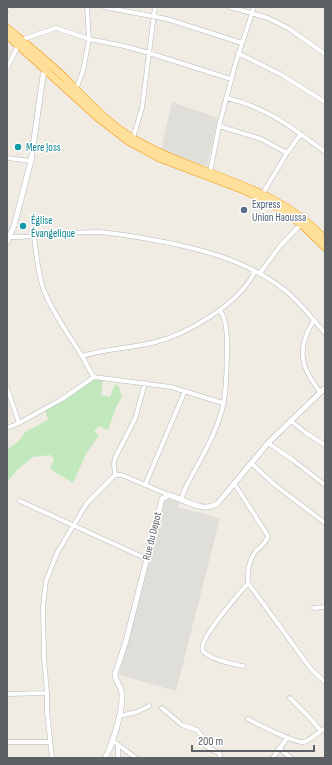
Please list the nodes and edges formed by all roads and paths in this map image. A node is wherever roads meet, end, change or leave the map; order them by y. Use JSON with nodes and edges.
{"nodes":[{"id":1,"x":8,"y":7,"type":"edge"},
{"id":2,"x":87,"y":7,"type":"edge"},
{"id":3,"x":104,"y":7,"type":"edge"},
{"id":4,"x":155,"y":7,"type":"edge"},
{"id":5,"x":230,"y":7,"type":"edge"},
{"id":6,"x":254,"y":7,"type":"edge"},
{"id":7,"x":7,"y":10,"type":"edge"},
{"id":8,"x":253,"y":14,"type":"junction"},
{"id":9,"x":153,"y":17,"type":"junction"},
{"id":10,"x":7,"y":28,"type":"edge"},
{"id":11,"x":7,"y":35,"type":"edge"},
{"id":12,"x":89,"y":39,"type":"junction"},
{"id":13,"x":20,"y":42,"type":"junction"},
{"id":14,"x":242,"y":43,"type":"junction"},
{"id":15,"x":149,"y":53,"type":"junction"},
{"id":16,"x":238,"y":53,"type":"junction"},
{"id":17,"x":325,"y":54,"type":"edge"},
{"id":18,"x":48,"y":66,"type":"junction"},
{"id":19,"x":7,"y":68,"type":"edge"},
{"id":20,"x":231,"y":79,"type":"junction"},
{"id":21,"x":73,"y":91,"type":"junction"},
{"id":22,"x":226,"y":98,"type":"junction"},
{"id":23,"x":325,"y":102,"type":"edge"},
{"id":24,"x":219,"y":126,"type":"junction"},
{"id":25,"x":301,"y":134,"type":"junction"},
{"id":26,"x":131,"y":140,"type":"junction"},
{"id":27,"x":325,"y":152,"type":"edge"},
{"id":28,"x":287,"y":153,"type":"junction"},
{"id":29,"x":7,"y":158,"type":"edge"},
{"id":30,"x":31,"y":161,"type":"junction"},
{"id":31,"x":209,"y":175,"type":"junction"},
{"id":32,"x":263,"y":194,"type":"junction"},
{"id":33,"x":301,"y":224,"type":"junction"},
{"id":34,"x":34,"y":236,"type":"junction"},
{"id":35,"x":323,"y":238,"type":"edge"},
{"id":36,"x":8,"y":240,"type":"edge"},
{"id":37,"x":325,"y":247,"type":"edge"},
{"id":38,"x":255,"y":271,"type":"junction"},
{"id":39,"x":260,"y":273,"type":"junction"},
{"id":40,"x":220,"y":310,"type":"junction"},
{"id":41,"x":314,"y":320,"type":"junction"},
{"id":42,"x":325,"y":333,"type":"edge"},
{"id":43,"x":82,"y":356,"type":"junction"},
{"id":44,"x":94,"y":377,"type":"junction"},
{"id":45,"x":145,"y":383,"type":"junction"},
{"id":46,"x":7,"y":388,"type":"edge"},
{"id":47,"x":325,"y":388,"type":"edge"},
{"id":48,"x":185,"y":390,"type":"junction"},
{"id":49,"x":321,"y":393,"type":"junction"},
{"id":50,"x":223,"y":403,"type":"junction"},
{"id":51,"x":291,"y":421,"type":"junction"},
{"id":52,"x":19,"y":423,"type":"junction"},
{"id":53,"x":7,"y":428,"type":"edge"},
{"id":54,"x":268,"y":444,"type":"junction"},
{"id":55,"x":325,"y":444,"type":"edge"},
{"id":56,"x":251,"y":463,"type":"junction"},
{"id":57,"x":115,"y":475,"type":"junction"},
{"id":58,"x":234,"y":483,"type":"junction"},
{"id":59,"x":145,"y":485,"type":"junction"},
{"id":60,"x":325,"y":485,"type":"edge"},
{"id":61,"x":169,"y":495,"type":"junction"},
{"id":62,"x":181,"y":500,"type":"junction"},
{"id":63,"x":20,"y":501,"type":"dead end"},
{"id":64,"x":325,"y":523,"type":"edge"},
{"id":65,"x":73,"y":525,"type":"junction"},
{"id":66,"x":147,"y":559,"type":"junction"},
{"id":67,"x":248,"y":583,"type":"junction"},
{"id":68,"x":325,"y":607,"type":"edge"},
{"id":69,"x":314,"y":608,"type":"dead end"},
{"id":70,"x":244,"y":666,"type":"dead end"},
{"id":71,"x":325,"y":682,"type":"edge"},
{"id":72,"x":47,"y":693,"type":"junction"},
{"id":73,"x":8,"y":694,"type":"edge"},
{"id":74,"x":290,"y":698,"type":"dead end"},
{"id":75,"x":149,"y":706,"type":"dead end"},
{"id":76,"x":162,"y":708,"type":"dead end"},
{"id":77,"x":119,"y":716,"type":"junction"},
{"id":78,"x":248,"y":720,"type":"dead end"},
{"id":79,"x":325,"y":728,"type":"edge"},
{"id":80,"x":321,"y":731,"type":"junction"},
{"id":81,"x":287,"y":738,"type":"junction"},
{"id":82,"x":113,"y":741,"type":"junction"},
{"id":83,"x":7,"y":742,"type":"edge"},
{"id":84,"x":50,"y":742,"type":"junction"},
{"id":85,"x":118,"y":745,"type":"junction"},
{"id":86,"x":279,"y":748,"type":"junction"},
{"id":87,"x":52,"y":758,"type":"edge"},
{"id":88,"x":105,"y":758,"type":"edge"},
{"id":89,"x":118,"y":758,"type":"edge"},
{"id":90,"x":136,"y":758,"type":"edge"},
{"id":91,"x":220,"y":758,"type":"edge"},
{"id":92,"x":273,"y":758,"type":"edge"},
{"id":93,"x":291,"y":758,"type":"edge"}],
"edges":[{"from":1,"to":7,"type":"street"},
{"from":2,"to":12,"type":"street"},
{"from":3,"to":9,"type":"street"},
{"from":4,"to":9,"type":"street"},
{"from":5,"to":8,"type":"street"},
{"from":6,"to":8,"type":"street"},
{"from":8,"to":14,"type":"street"},
{"from":8,"to":17,"type":"street"},
{"from":9,"to":14,"type":"street"},
{"from":9,"to":15,"type":"street"},
{"from":10,"to":13,"type":"highway"},
{"from":11,"to":13,"type":"highway"},
{"from":12,"to":13,"type":"street"},
{"from":12,"to":15,"type":"street"},
{"from":12,"to":21,"type":"street"},
{"from":13,"to":18,"type":"highway"},
{"from":13,"to":19,"type":"street"},
{"from":14,"to":16,"type":"street"},
{"from":15,"to":20,"type":"street"},
{"from":15,"to":26,"type":"street"},
{"from":16,"to":20,"type":"street"},
{"from":16,"to":23,"type":"street"},
{"from":18,"to":21,"type":"highway"},
{"from":18,"to":30,"type":"street"},
{"from":20,"to":22,"type":"street"},
{"from":21,"to":26,"type":"highway"},
{"from":22,"to":24,"type":"street"},
{"from":22,"to":25,"type":"street"},
{"from":24,"to":28,"type":"street"},
{"from":24,"to":31,"type":"street"},
{"from":25,"to":27,"type":"street"},
{"from":25,"to":28,"type":"street"},
{"from":26,"to":31,"type":"highway"},
{"from":28,"to":32,"type":"street"},
{"from":29,"to":30,"type":"street"},
{"from":30,"to":36,"type":"street"},
{"from":31,"to":32,"type":"highway"},
{"from":31,"to":33,"type":"highway"},
{"from":32,"to":35,"type":"highway"},
{"from":33,"to":35,"type":"highway"},
{"from":33,"to":39,"type":"street"},
{"from":34,"to":36,"type":"street"},
{"from":34,"to":38,"type":"street"},
{"from":34,"to":43,"type":"street"},
{"from":35,"to":37,"type":"highway"},
{"from":38,"to":39,"type":"street"},
{"from":38,"to":40,"type":"street"},
{"from":39,"to":41,"type":"street"},
{"from":40,"to":43,"type":"street"},
{"from":40,"to":50,"type":"street"},
{"from":41,"to":42,"type":"street"},
{"from":41,"to":49,"type":"street"},
{"from":43,"to":44,"type":"street"},
{"from":44,"to":45,"type":"street"},
{"from":44,"to":52,"type":"street"},
{"from":45,"to":48,"type":"street"},
{"from":45,"to":57,"type":"street"},
{"from":46,"to":52,"type":"street"},
{"from":47,"to":49,"type":"street"},
{"from":48,"to":50,"type":"street"},
{"from":48,"to":59,"type":"street"},
{"from":49,"to":51,"type":"street"},
{"from":50,"to":62,"type":"street"},
{"from":51,"to":54,"type":"street"},
{"from":51,"to":55,"type":"street"},
{"from":52,"to":53,"type":"street"},
{"from":54,"to":56,"type":"street"},
{"from":54,"to":60,"type":"street"},
{"from":56,"to":58,"type":"street"},
{"from":56,"to":64,"type":"street"},
{"from":57,"to":59,"type":"street"},
{"from":57,"to":65,"type":"street"},
{"from":58,"to":62,"type":"street"},
{"from":58,"to":67,"type":"street"},
{"from":59,"to":61,"type":"street"},
{"from":61,"to":62,"type":"street"},
{"from":61,"to":66,"type":"street","name":"Rue du Depot"},
{"from":63,"to":65,"type":"street"},
{"from":65,"to":66,"type":"street"},
{"from":65,"to":72,"type":"street"},
{"from":66,"to":77,"type":"street","name":"Rue du Depot"},
{"from":67,"to":70,"type":"street"},
{"from":67,"to":71,"type":"street"},
{"from":68,"to":69,"type":"street"},
{"from":72,"to":73,"type":"street"},
{"from":72,"to":84,"type":"street"},
{"from":74,"to":80,"type":"street"},
{"from":75,"to":77,"type":"street"},
{"from":76,"to":91,"type":"street"},
{"from":77,"to":82,"type":"street","name":"Rue du Depot"},
{"from":78,"to":81,"type":"street"},
{"from":79,"to":80,"type":"street"},
{"from":80,"to":81,"type":"street"},
{"from":81,"to":86,"type":"street"},
{"from":82,"to":85,"type":"street"},
{"from":82,"to":88,"type":"street","name":"Rue du Depot"},
{"from":83,"to":84,"type":"street"},
{"from":84,"to":87,"type":"street"},
{"from":85,"to":89,"type":"street"},
{"from":85,"to":90,"type":"street"},
{"from":86,"to":92,"type":"street"},
{"from":86,"to":93,"type":"street"}]}
